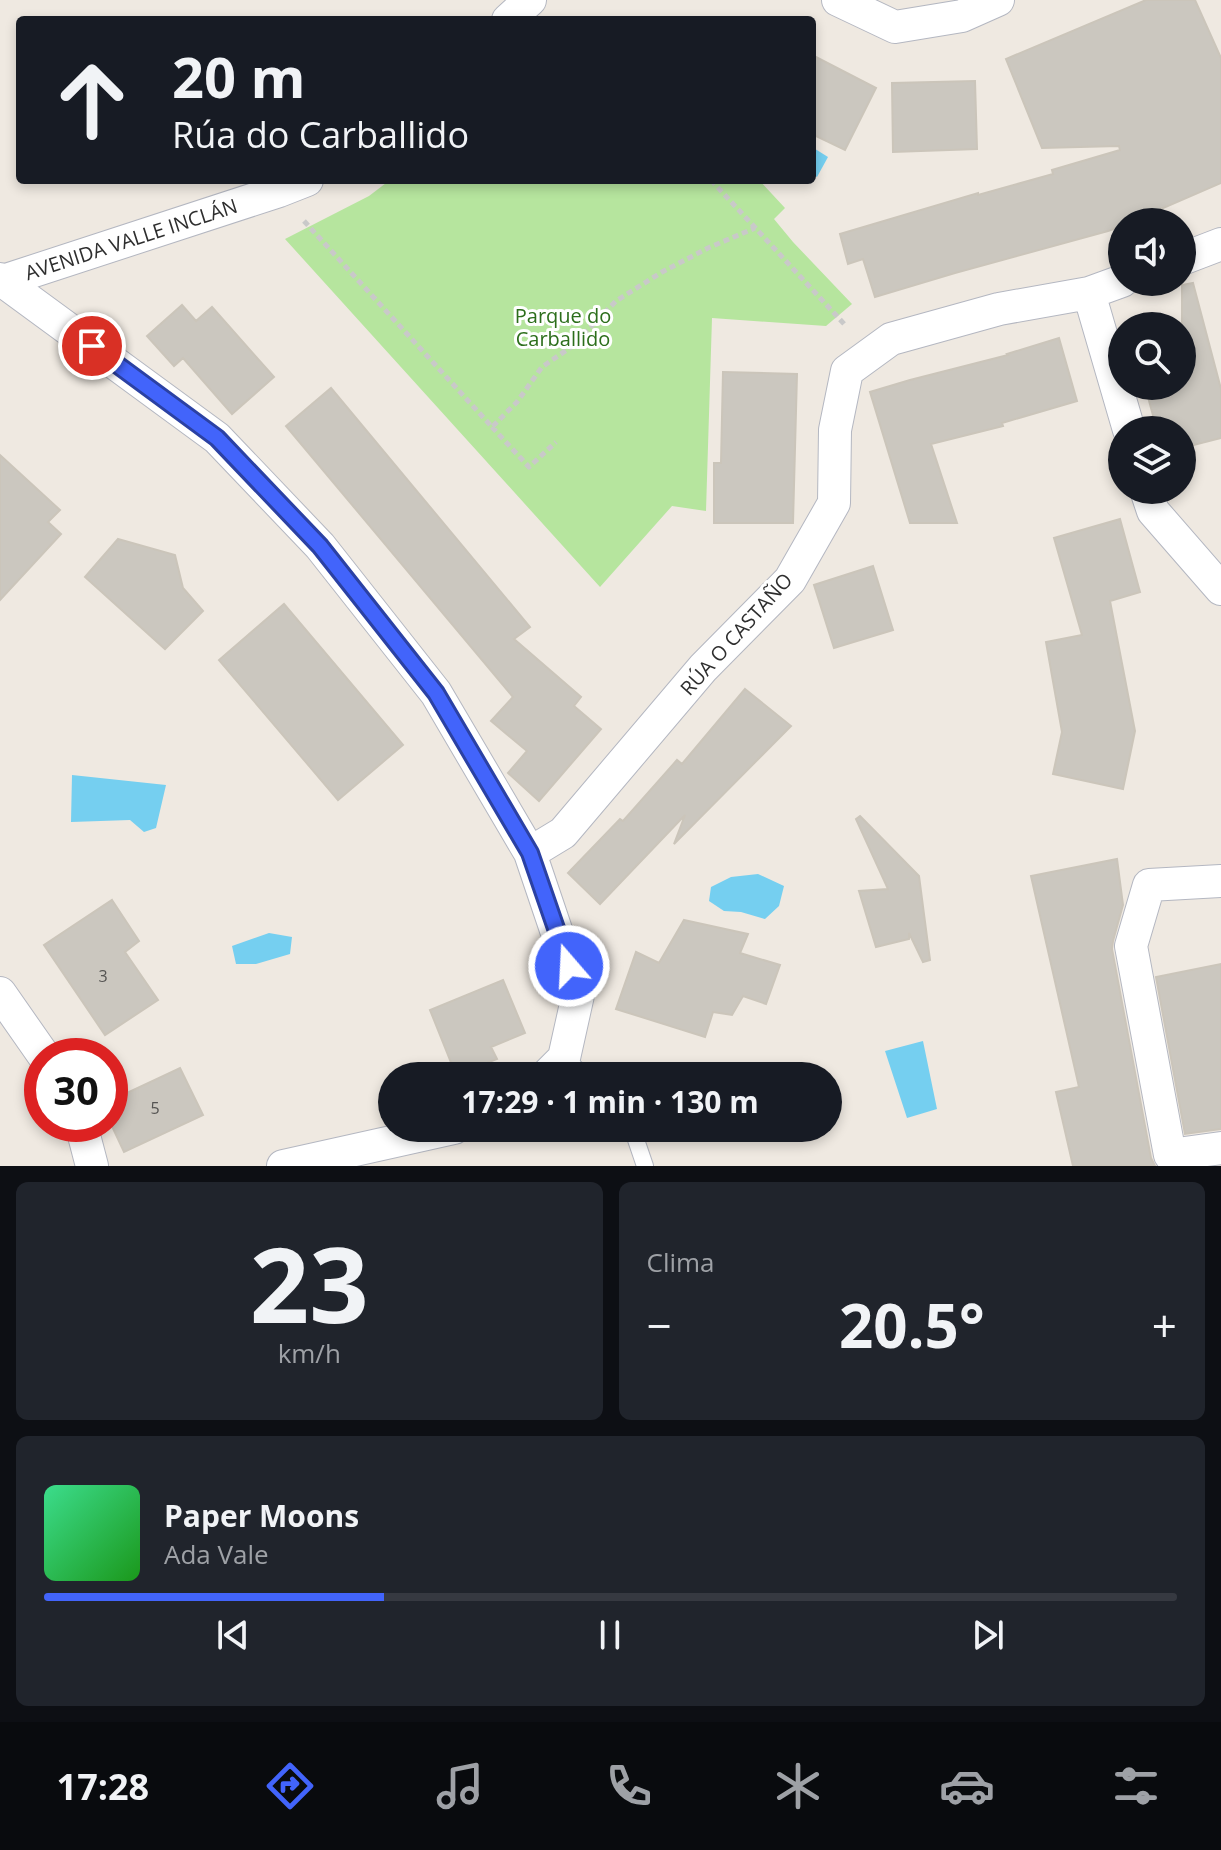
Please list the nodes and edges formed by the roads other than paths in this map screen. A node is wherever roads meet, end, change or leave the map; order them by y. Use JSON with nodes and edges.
{"nodes":[{"id":1,"x":530,"y":0,"type":"edge"},
{"id":2,"x":838,"y":0,"type":"edge"},
{"id":3,"x":998,"y":0,"type":"edge"},
{"id":4,"x":512,"y":16,"type":"edge"},
{"id":5,"x":293,"y":186,"type":"edge"},
{"id":6,"x":1221,"y":244,"type":"edge"},
{"id":7,"x":1196,"y":254,"type":"edge"},
{"id":8,"x":1,"y":280,"type":"edge"},
{"id":9,"x":1108,"y":286,"type":"edge"},
{"id":10,"x":1089,"y":293,"type":"junction"},
{"id":11,"x":1125,"y":416,"type":"edge"},
{"id":12,"x":1151,"y":504,"type":"edge"},
{"id":13,"x":1221,"y":589,"type":"edge"},
{"id":14,"x":530,"y":853,"type":"junction"},
{"id":15,"x":1221,"y":881,"type":"edge"},
{"id":16,"x":0,"y":993,"type":"edge"},
{"id":17,"x":31,"y":1038,"type":"edge"},
{"id":18,"x":566,"y":1062,"type":"edge"},
{"id":19,"x":86,"y":1142,"type":"edge"},
{"id":20,"x":391,"y":1142,"type":"edge"},
{"id":21,"x":637,"y":1142,"type":"edge"},
{"id":22,"x":1221,"y":1148,"type":"edge"},
{"id":23,"x":92,"y":1166,"type":"edge"},
{"id":24,"x":283,"y":1166,"type":"edge"},
{"id":25,"x":645,"y":1166,"type":"edge"}],
"edges":[{"from":1,"to":4,"type":"street"},
{"from":2,"to":3,"type":"street"},
{"from":5,"to":8,"type":"street","name":"AVENIDA VALLE INCLÁN"},
{"from":6,"to":7,"type":"street"},
{"from":8,"to":14,"type":"street"},
{"from":9,"to":10,"type":"street","name":"RÚA O CASTAÑO"},
{"from":10,"to":11,"type":"street"},
{"from":10,"to":14,"type":"street","name":"RÚA O CASTAÑO"},
{"from":12,"to":13,"type":"street"},
{"from":14,"to":18,"type":"street"},
{"from":15,"to":22,"type":"street"},
{"from":16,"to":17,"type":"street"},
{"from":19,"to":23,"type":"street"},
{"from":20,"to":24,"type":"street"},
{"from":21,"to":25,"type":"lane"}]}
